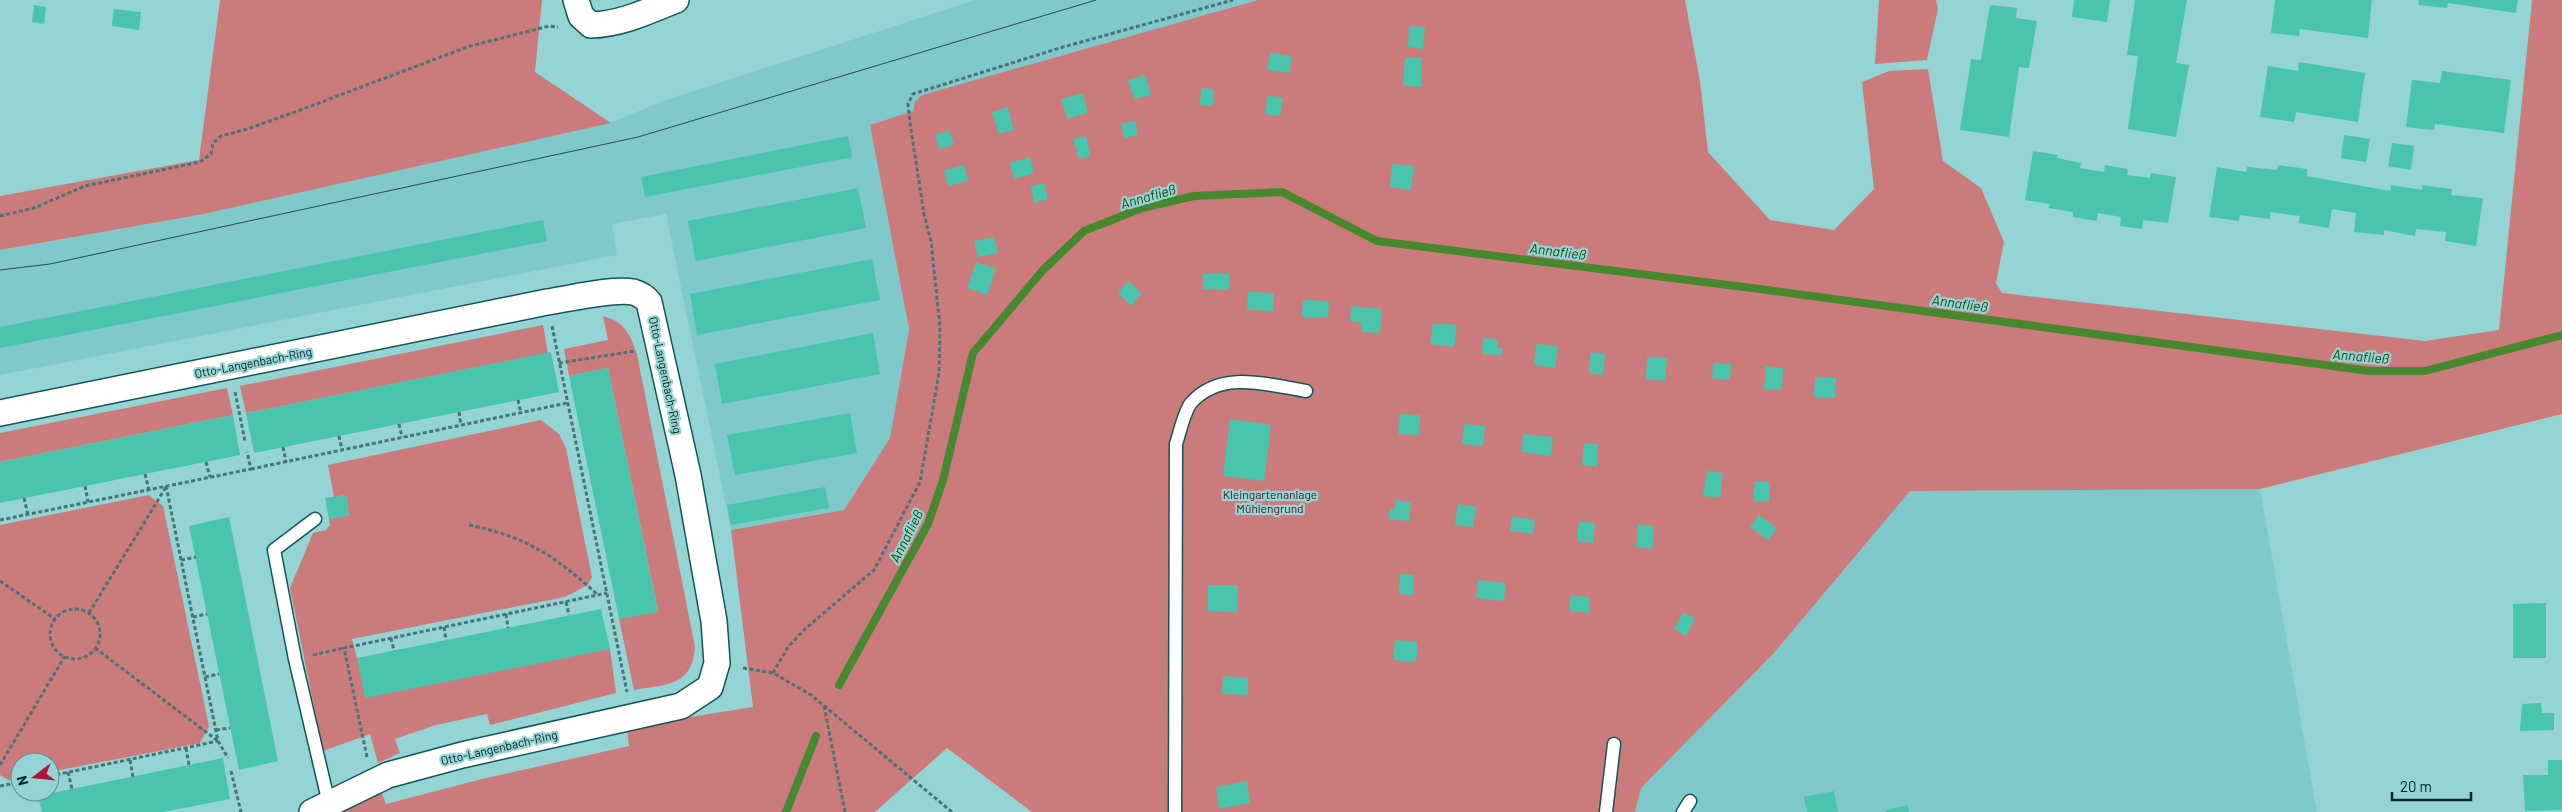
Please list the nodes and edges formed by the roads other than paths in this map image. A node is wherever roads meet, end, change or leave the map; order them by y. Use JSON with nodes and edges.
{"nodes":[{"id":1,"x":576,"y":0,"type":"edge"},
{"id":2,"x":676,"y":0,"type":"edge"},
{"id":3,"x":1306,"y":391,"type":"dead end"},
{"id":4,"x":0,"y":413,"type":"edge"},
{"id":5,"x":315,"y":519,"type":"dead end"},
{"id":6,"x":1614,"y":744,"type":"dead end"},
{"id":7,"x":320,"y":808,"type":"edge"},
{"id":8,"x":1175,"y":812,"type":"edge"},
{"id":9,"x":1606,"y":812,"type":"edge"}],
"edges":[{"from":1,"to":2,"type":"street"},
{"from":3,"to":8,"type":"lane"},
{"from":4,"to":7,"type":"street","name":"Otto-Langenbach-Ring"},
{"from":5,"to":7,"type":"lane"},
{"from":6,"to":9,"type":"lane"}]}
